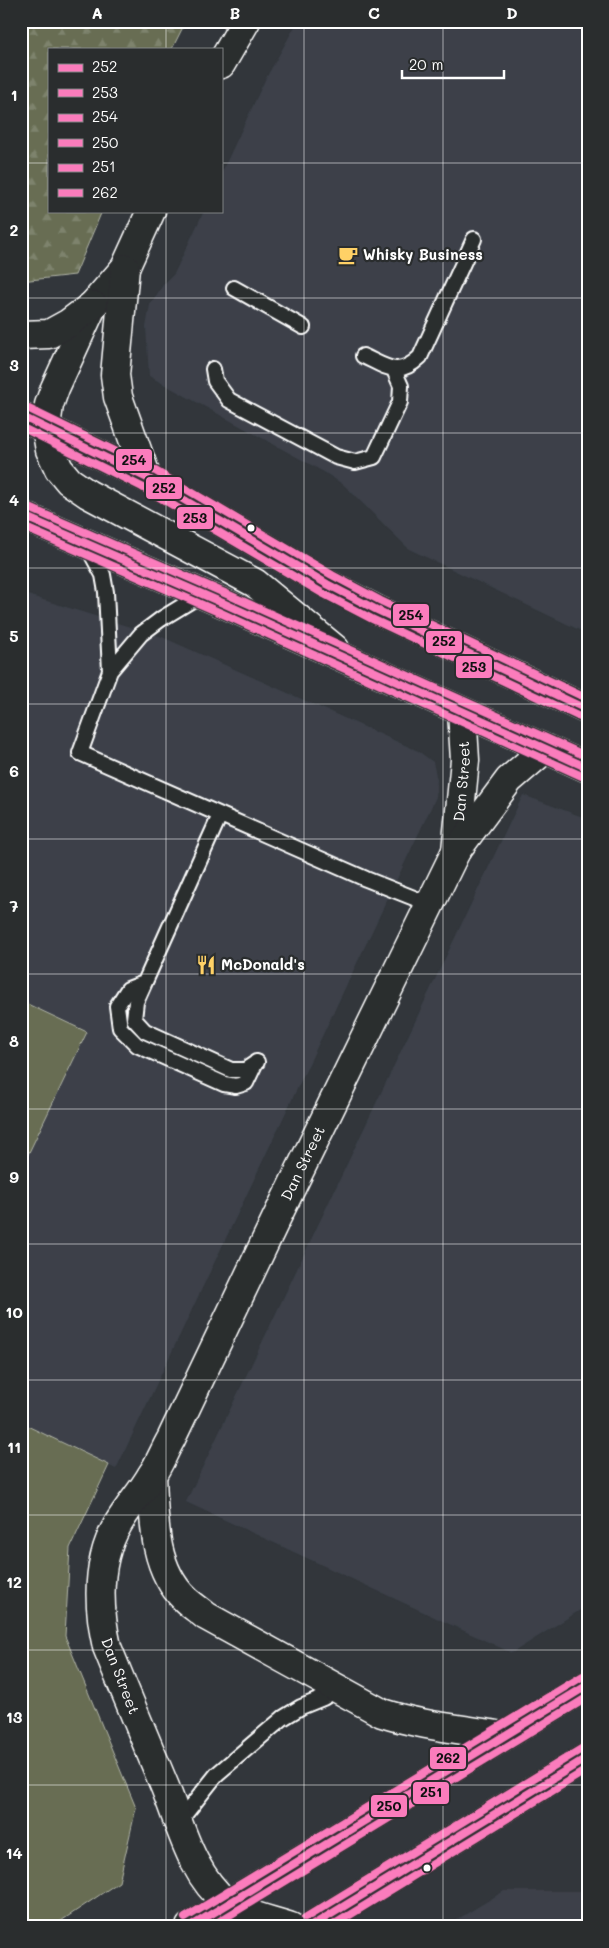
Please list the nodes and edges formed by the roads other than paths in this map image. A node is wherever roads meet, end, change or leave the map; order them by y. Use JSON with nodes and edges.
{"nodes":[{"id":1,"x":246,"y":21,"type":"edge"},
{"id":2,"x":222,"y":62,"type":"edge"},
{"id":3,"x":151,"y":212,"type":"edge"},
{"id":4,"x":474,"y":239,"type":"dead end"},
{"id":5,"x":124,"y":268,"type":"junction"},
{"id":6,"x":234,"y":288,"type":"dead end"},
{"id":7,"x":93,"y":305,"type":"junction"},
{"id":8,"x":303,"y":327,"type":"dead end"},
{"id":9,"x":21,"y":335,"type":"edge"},
{"id":10,"x":363,"y":356,"type":"dead end"},
{"id":11,"x":213,"y":369,"type":"dead end"},
{"id":12,"x":394,"y":370,"type":"junction"},
{"id":13,"x":21,"y":416,"type":"edge"},
{"id":14,"x":46,"y":427,"type":"junction"},
{"id":15,"x":146,"y":478,"type":"junction"},
{"id":16,"x":21,"y":515,"type":"edge"},
{"id":17,"x":86,"y":543,"type":"junction"},
{"id":18,"x":202,"y":594,"type":"junction"},
{"id":19,"x":348,"y":660,"type":"junction"},
{"id":20,"x":110,"y":671,"type":"junction"},
{"id":21,"x":588,"y":710,"type":"edge"},
{"id":22,"x":462,"y":712,"type":"junction"},
{"id":23,"x":545,"y":749,"type":"junction"},
{"id":24,"x":588,"y":768,"type":"edge"},
{"id":25,"x":220,"y":815,"type":"junction"},
{"id":26,"x":456,"y":851,"type":"junction"},
{"id":27,"x":429,"y":904,"type":"junction"},
{"id":28,"x":257,"y":1062,"type":"dead end"},
{"id":29,"x":152,"y":1475,"type":"junction"},
{"id":30,"x":588,"y":1686,"type":"edge"},
{"id":31,"x":338,"y":1689,"type":"junction"},
{"id":32,"x":503,"y":1736,"type":"junction"},
{"id":33,"x":588,"y":1757,"type":"edge"},
{"id":34,"x":179,"y":1822,"type":"junction"},
{"id":35,"x":227,"y":1904,"type":"junction"},
{"id":36,"x":190,"y":1927,"type":"edge"},
{"id":37,"x":291,"y":1927,"type":"edge"},
{"id":38,"x":310,"y":1927,"type":"edge"}],
"edges":[{"from":1,"to":2,"type":"main road"},
{"from":3,"to":5,"type":"main road"},
{"from":4,"to":12,"type":"lane"},
{"from":5,"to":7,"type":"main road"},
{"from":5,"to":15,"type":"main road"},
{"from":6,"to":8,"type":"lane"},
{"from":7,"to":9,"type":"main road"},
{"from":7,"to":14,"type":"main road"},
{"from":10,"to":12,"type":"lane"},
{"from":11,"to":12,"type":"lane"},
{"from":13,"to":14,"type":"main road"},
{"from":14,"to":15,"type":"main road"},
{"from":14,"to":19,"type":"main road"},
{"from":15,"to":21,"type":"main road"},
{"from":16,"to":17,"type":"main road"},
{"from":17,"to":18,"type":"main road"},
{"from":17,"to":20,"type":"lane"},
{"from":18,"to":19,"type":"main road"},
{"from":18,"to":20,"type":"lane"},
{"from":19,"to":22,"type":"main road"},
{"from":20,"to":25,"type":"lane"},
{"from":22,"to":23,"type":"main road"},
{"from":22,"to":26,"type":"main road","name":"Dan Street"},
{"from":23,"to":24,"type":"main road"},
{"from":23,"to":26,"type":"main road","name":"Dan Street"},
{"from":25,"to":27,"type":"lane"},
{"from":25,"to":28,"type":"lane"},
{"from":26,"to":27,"type":"main road","name":"Dan Street"},
{"from":27,"to":29,"type":"main road","name":"Dan Street"},
{"from":29,"to":31,"type":"main road","name":"Dan Street"},
{"from":29,"to":34,"type":"main road","name":"Dan Street"},
{"from":30,"to":32,"type":"main road"},
{"from":31,"to":32,"type":"main road","name":"Dan Street"},
{"from":31,"to":34,"type":"lane"},
{"from":32,"to":35,"type":"main road"},
{"from":33,"to":38,"type":"main road"},
{"from":34,"to":35,"type":"main road","name":"Dan Street"},
{"from":35,"to":36,"type":"main road"},
{"from":35,"to":37,"type":"main road","name":"Dan Street"}]}
